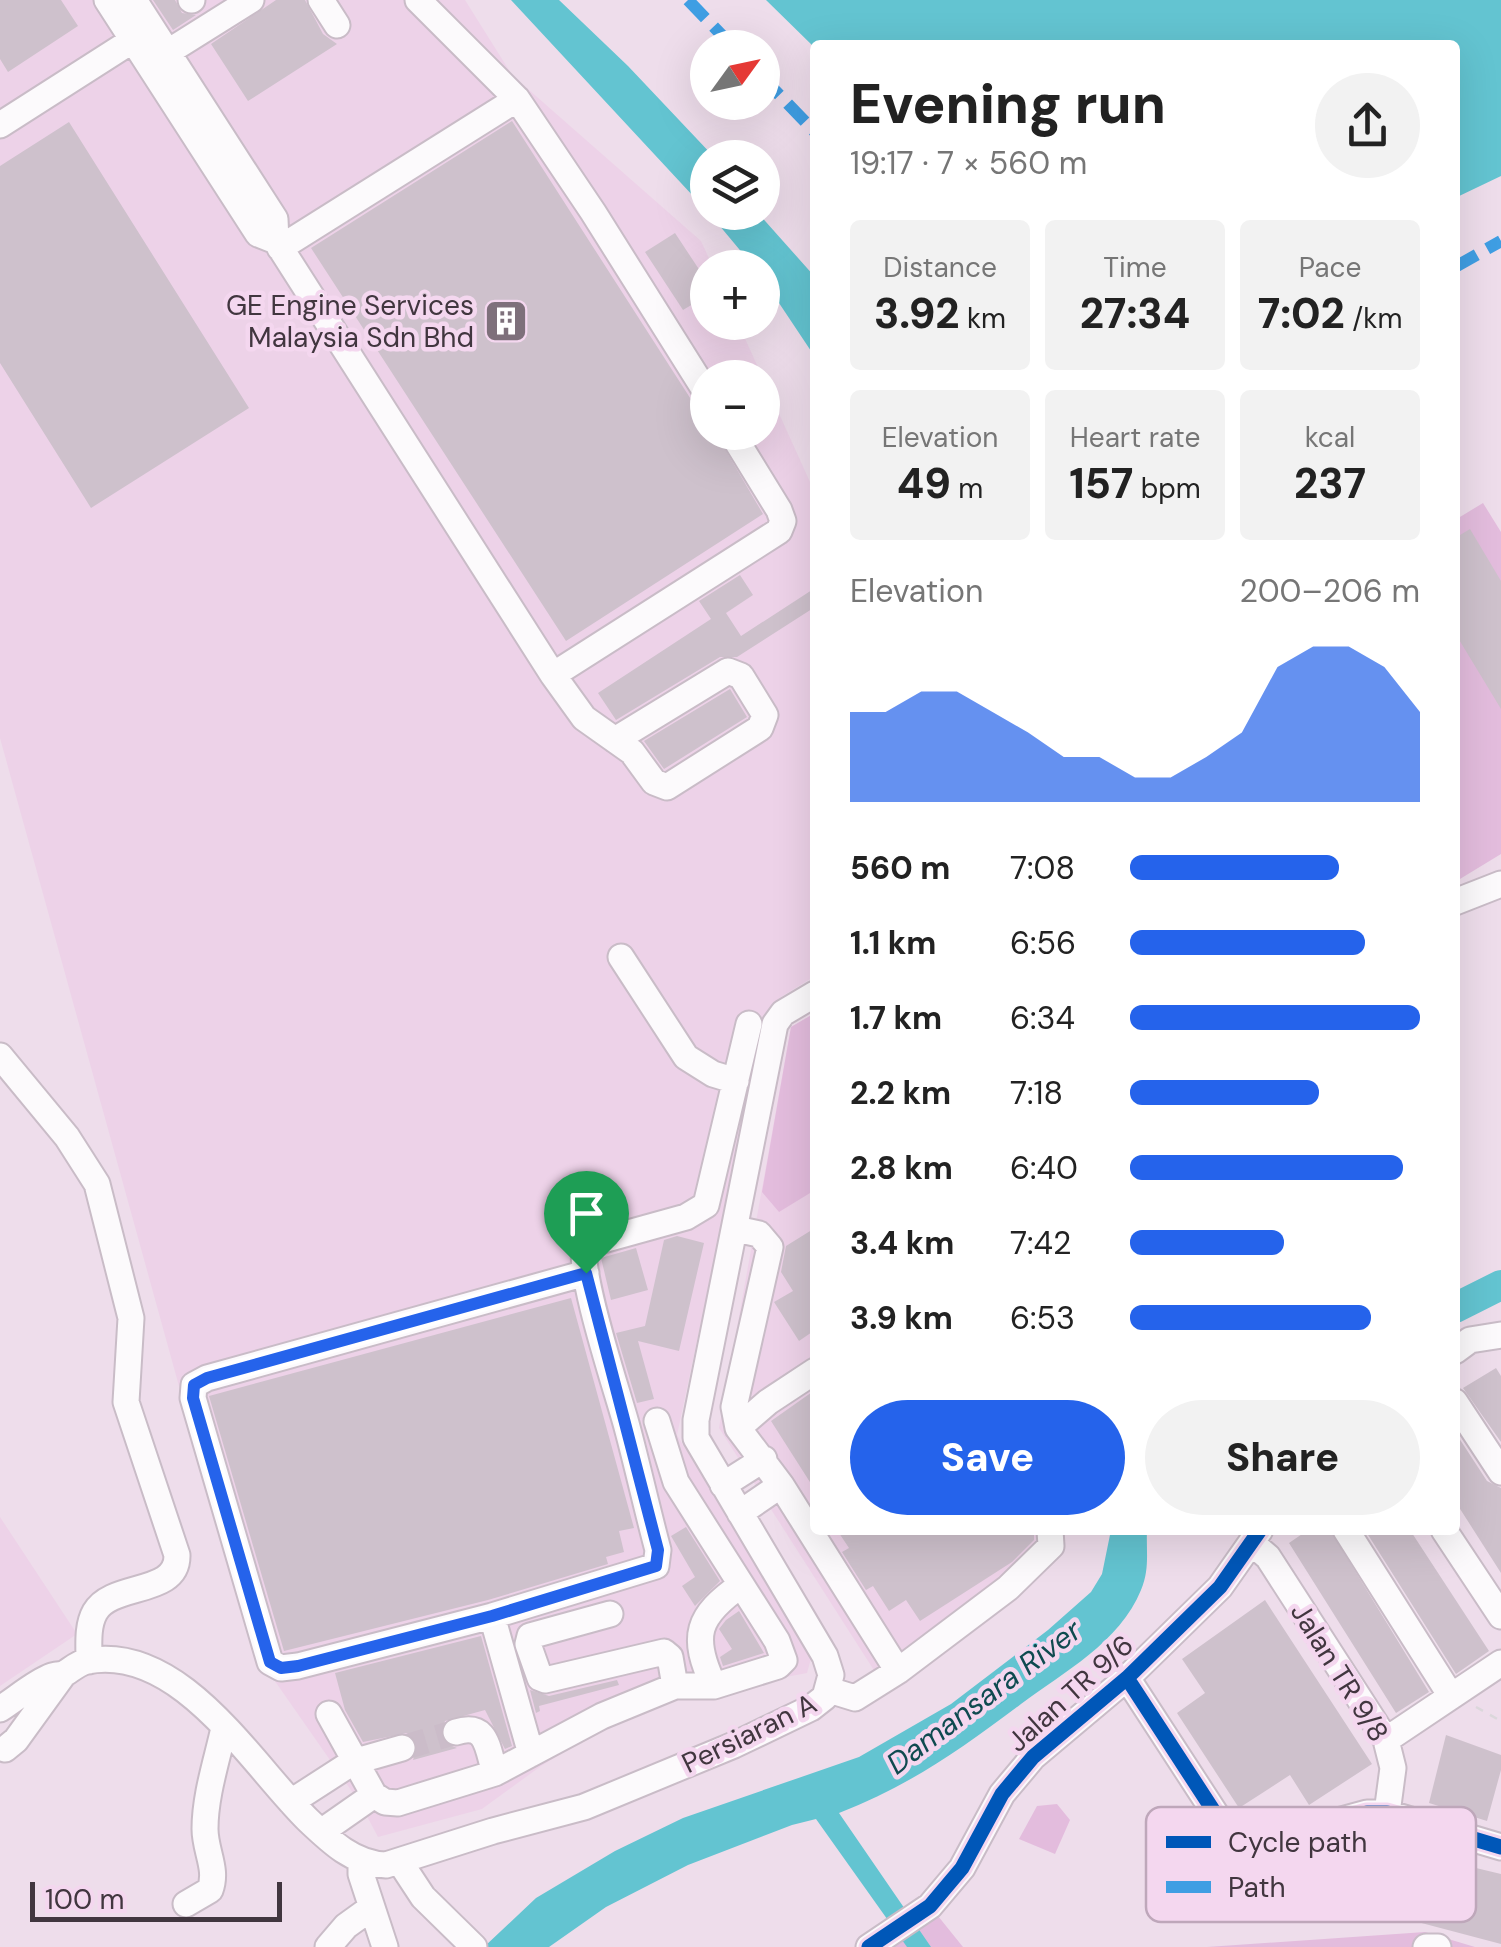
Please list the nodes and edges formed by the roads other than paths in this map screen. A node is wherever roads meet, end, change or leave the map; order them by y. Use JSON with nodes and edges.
{"nodes":[{"id":1,"x":107,"y":0,"type":"edge"},
{"id":2,"x":134,"y":0,"type":"edge"},
{"id":3,"x":251,"y":0,"type":"edge"},
{"id":4,"x":320,"y":0,"type":"edge"},
{"id":5,"x":418,"y":0,"type":"edge"},
{"id":6,"x":337,"y":25,"type":"dead end"},
{"id":7,"x":132,"y":40,"type":"junction"},
{"id":8,"x":168,"y":52,"type":"junction"},
{"id":9,"x":517,"y":99,"type":"junction"},
{"id":10,"x":0,"y":125,"type":"edge"},
{"id":11,"x":278,"y":245,"type":"junction"},
{"id":12,"x":690,"y":366,"type":"edge"},
{"id":13,"x":742,"y":450,"type":"edge"},
{"id":14,"x":553,"y":676,"type":"junction"},
{"id":15,"x":615,"y":740,"type":"junction"},
{"id":16,"x":1501,"y":884,"type":"edge"},
{"id":17,"x":1460,"y":900,"type":"edge"},
{"id":18,"x":621,"y":957,"type":"dead end"},
{"id":19,"x":810,"y":997,"type":"edge"},
{"id":20,"x":749,"y":1024,"type":"dead end"},
{"id":21,"x":0,"y":1056,"type":"edge"},
{"id":22,"x":736,"y":1080,"type":"junction"},
{"id":23,"x":736,"y":1229,"type":"junction"},
{"id":24,"x":586,"y":1273,"type":"junction"},
{"id":25,"x":1501,"y":1335,"type":"edge"},
{"id":26,"x":714,"y":1338,"type":"junction"},
{"id":27,"x":748,"y":1344,"type":"junction"},
{"id":28,"x":1460,"y":1347,"type":"edge"},
{"id":29,"x":810,"y":1374,"type":"edge"},
{"id":30,"x":1460,"y":1410,"type":"edge"},
{"id":31,"x":656,"y":1421,"type":"dead end"},
{"id":32,"x":738,"y":1428,"type":"junction"},
{"id":33,"x":764,"y":1459,"type":"junction"},
{"id":34,"x":1501,"y":1472,"type":"edge"},
{"id":35,"x":723,"y":1485,"type":"junction"},
{"id":36,"x":781,"y":1485,"type":"junction"},
{"id":37,"x":740,"y":1512,"type":"junction"},
{"id":38,"x":810,"y":1519,"type":"edge"},
{"id":39,"x":823,"y":1535,"type":"edge"},
{"id":40,"x":1050,"y":1535,"type":"edge"},
{"id":41,"x":1349,"y":1535,"type":"edge"},
{"id":42,"x":1447,"y":1535,"type":"edge"},
{"id":43,"x":1256,"y":1537,"type":"edge"},
{"id":44,"x":741,"y":1585,"type":"junction"},
{"id":45,"x":610,"y":1614,"type":"dead end"},
{"id":46,"x":492,"y":1616,"type":"junction"},
{"id":47,"x":1501,"y":1616,"type":"edge"},
{"id":48,"x":90,"y":1661,"type":"junction"},
{"id":49,"x":893,"y":1661,"type":"junction"},
{"id":50,"x":1501,"y":1663,"type":"edge"},
{"id":51,"x":63,"y":1675,"type":"junction"},
{"id":52,"x":1127,"y":1678,"type":"junction"},
{"id":53,"x":674,"y":1686,"type":"junction"},
{"id":54,"x":714,"y":1686,"type":"junction"},
{"id":55,"x":829,"y":1690,"type":"junction"},
{"id":56,"x":1451,"y":1696,"type":"junction"},
{"id":57,"x":0,"y":1709,"type":"edge"},
{"id":58,"x":329,"y":1714,"type":"dead end"},
{"id":59,"x":224,"y":1728,"type":"junction"},
{"id":60,"x":456,"y":1732,"type":"dead end"},
{"id":61,"x":1386,"y":1740,"type":"junction"},
{"id":62,"x":402,"y":1748,"type":"tunnel mouth"},
{"id":63,"x":2,"y":1749,"type":"edge"},
{"id":64,"x":531,"y":1754,"type":"junction"},
{"id":65,"x":353,"y":1762,"type":"junction"},
{"id":66,"x":495,"y":1772,"type":"junction"},
{"id":67,"x":374,"y":1794,"type":"junction"},
{"id":68,"x":290,"y":1802,"type":"junction"},
{"id":69,"x":1211,"y":1807,"type":"edge"},
{"id":70,"x":1389,"y":1807,"type":"edge"},
{"id":71,"x":321,"y":1832,"type":"junction"},
{"id":72,"x":1476,"y":1839,"type":"edge"},
{"id":73,"x":1501,"y":1846,"type":"edge"},
{"id":74,"x":361,"y":1861,"type":"junction"},
{"id":75,"x":400,"y":1862,"type":"junction"},
{"id":76,"x":186,"y":1904,"type":"dead end"},
{"id":77,"x":371,"y":1908,"type":"junction"},
{"id":78,"x":879,"y":1941,"type":"edge"},
{"id":79,"x":473,"y":1946,"type":"edge"},
{"id":80,"x":328,"y":1947,"type":"edge"},
{"id":81,"x":385,"y":1947,"type":"edge"},
{"id":82,"x":1426,"y":1947,"type":"edge"},
{"id":83,"x":1438,"y":1947,"type":"edge"}],
"edges":[{"from":1,"to":7,"type":"street"},
{"from":2,"to":8,"type":"street"},
{"from":3,"to":8,"type":"street"},
{"from":4,"to":6,"type":"street"},
{"from":5,"to":9,"type":"street"},
{"from":7,"to":10,"type":"street"},
{"from":7,"to":11,"type":"street"},
{"from":8,"to":11,"type":"street"},
{"from":9,"to":11,"type":"street"},
{"from":9,"to":12,"type":"street"},
{"from":11,"to":14,"type":"street"},
{"from":13,"to":14,"type":"street"},
{"from":14,"to":15,"type":"street"},
{"from":15,"to":15,"type":"street"},
{"from":16,"to":17,"type":"street"},
{"from":18,"to":22,"type":"street"},
{"from":19,"to":23,"type":"street","name":"Persiaran A"},
{"from":20,"to":22,"type":"street"},
{"from":21,"to":48,"type":"street"},
{"from":22,"to":24,"type":"street"},
{"from":23,"to":26,"type":"street","name":"Persiaran A"},
{"from":23,"to":27,"type":"street"},
{"from":24,"to":46,"type":"street"},
{"from":24,"to":46,"type":"street"},
{"from":25,"to":28,"type":"street"},
{"from":26,"to":27,"type":"street"},
{"from":26,"to":35,"type":"street","name":"Persiaran A"},
{"from":27,"to":32,"type":"street"},
{"from":29,"to":32,"type":"street"},
{"from":30,"to":34,"type":"street"},
{"from":31,"to":44,"type":"street"},
{"from":32,"to":33,"type":"street"},
{"from":33,"to":35,"type":"street"},
{"from":33,"to":36,"type":"street"},
{"from":35,"to":37,"type":"street","name":"Persiaran A"},
{"from":36,"to":37,"type":"street"},
{"from":36,"to":38,"type":"street"},
{"from":37,"to":55,"type":"street","name":"Persiaran A"},
{"from":39,"to":49,"type":"street"},
{"from":40,"to":49,"type":"street"},
{"from":41,"to":56,"type":"street"},
{"from":42,"to":47,"type":"street"},
{"from":43,"to":52,"type":"street","name":"Jalan TR 9/6"},
{"from":43,"to":61,"type":"street","name":"Jalan TR 9/8"},
{"from":44,"to":54,"type":"street"},
{"from":44,"to":54,"type":"street"},
{"from":45,"to":53,"type":"street"},
{"from":46,"to":64,"type":"street"},
{"from":48,"to":51,"type":"street"},
{"from":48,"to":59,"type":"street"},
{"from":49,"to":55,"type":"street"},
{"from":50,"to":56,"type":"street"},
{"from":51,"to":57,"type":"street"},
{"from":51,"to":63,"type":"street"},
{"from":52,"to":69,"type":"street"},
{"from":52,"to":78,"type":"street","name":"Jalan TR 9/6"},
{"from":53,"to":54,"type":"street"},
{"from":53,"to":64,"type":"street"},
{"from":55,"to":75,"type":"street","name":"Persiaran A"},
{"from":56,"to":61,"type":"street"},
{"from":58,"to":65,"type":"street"},
{"from":59,"to":68,"type":"street"},
{"from":59,"to":76,"type":"street"},
{"from":60,"to":66,"type":"street"},
{"from":61,"to":70,"type":"street","name":"Jalan TR 9/8"},
{"from":62,"to":65,"type":"street"},
{"from":64,"to":66,"type":"street"},
{"from":65,"to":67,"type":"street"},
{"from":65,"to":68,"type":"street"},
{"from":66,"to":67,"type":"street"},
{"from":67,"to":71,"type":"street"},
{"from":68,"to":71,"type":"street"},
{"from":71,"to":74,"type":"street"},
{"from":72,"to":73,"type":"street"},
{"from":74,"to":75,"type":"street","name":"Persiaran A"},
{"from":74,"to":77,"type":"street"},
{"from":75,"to":79,"type":"street"},
{"from":77,"to":80,"type":"street"},
{"from":77,"to":81,"type":"street"},
{"from":82,"to":83,"type":"street"}]}
